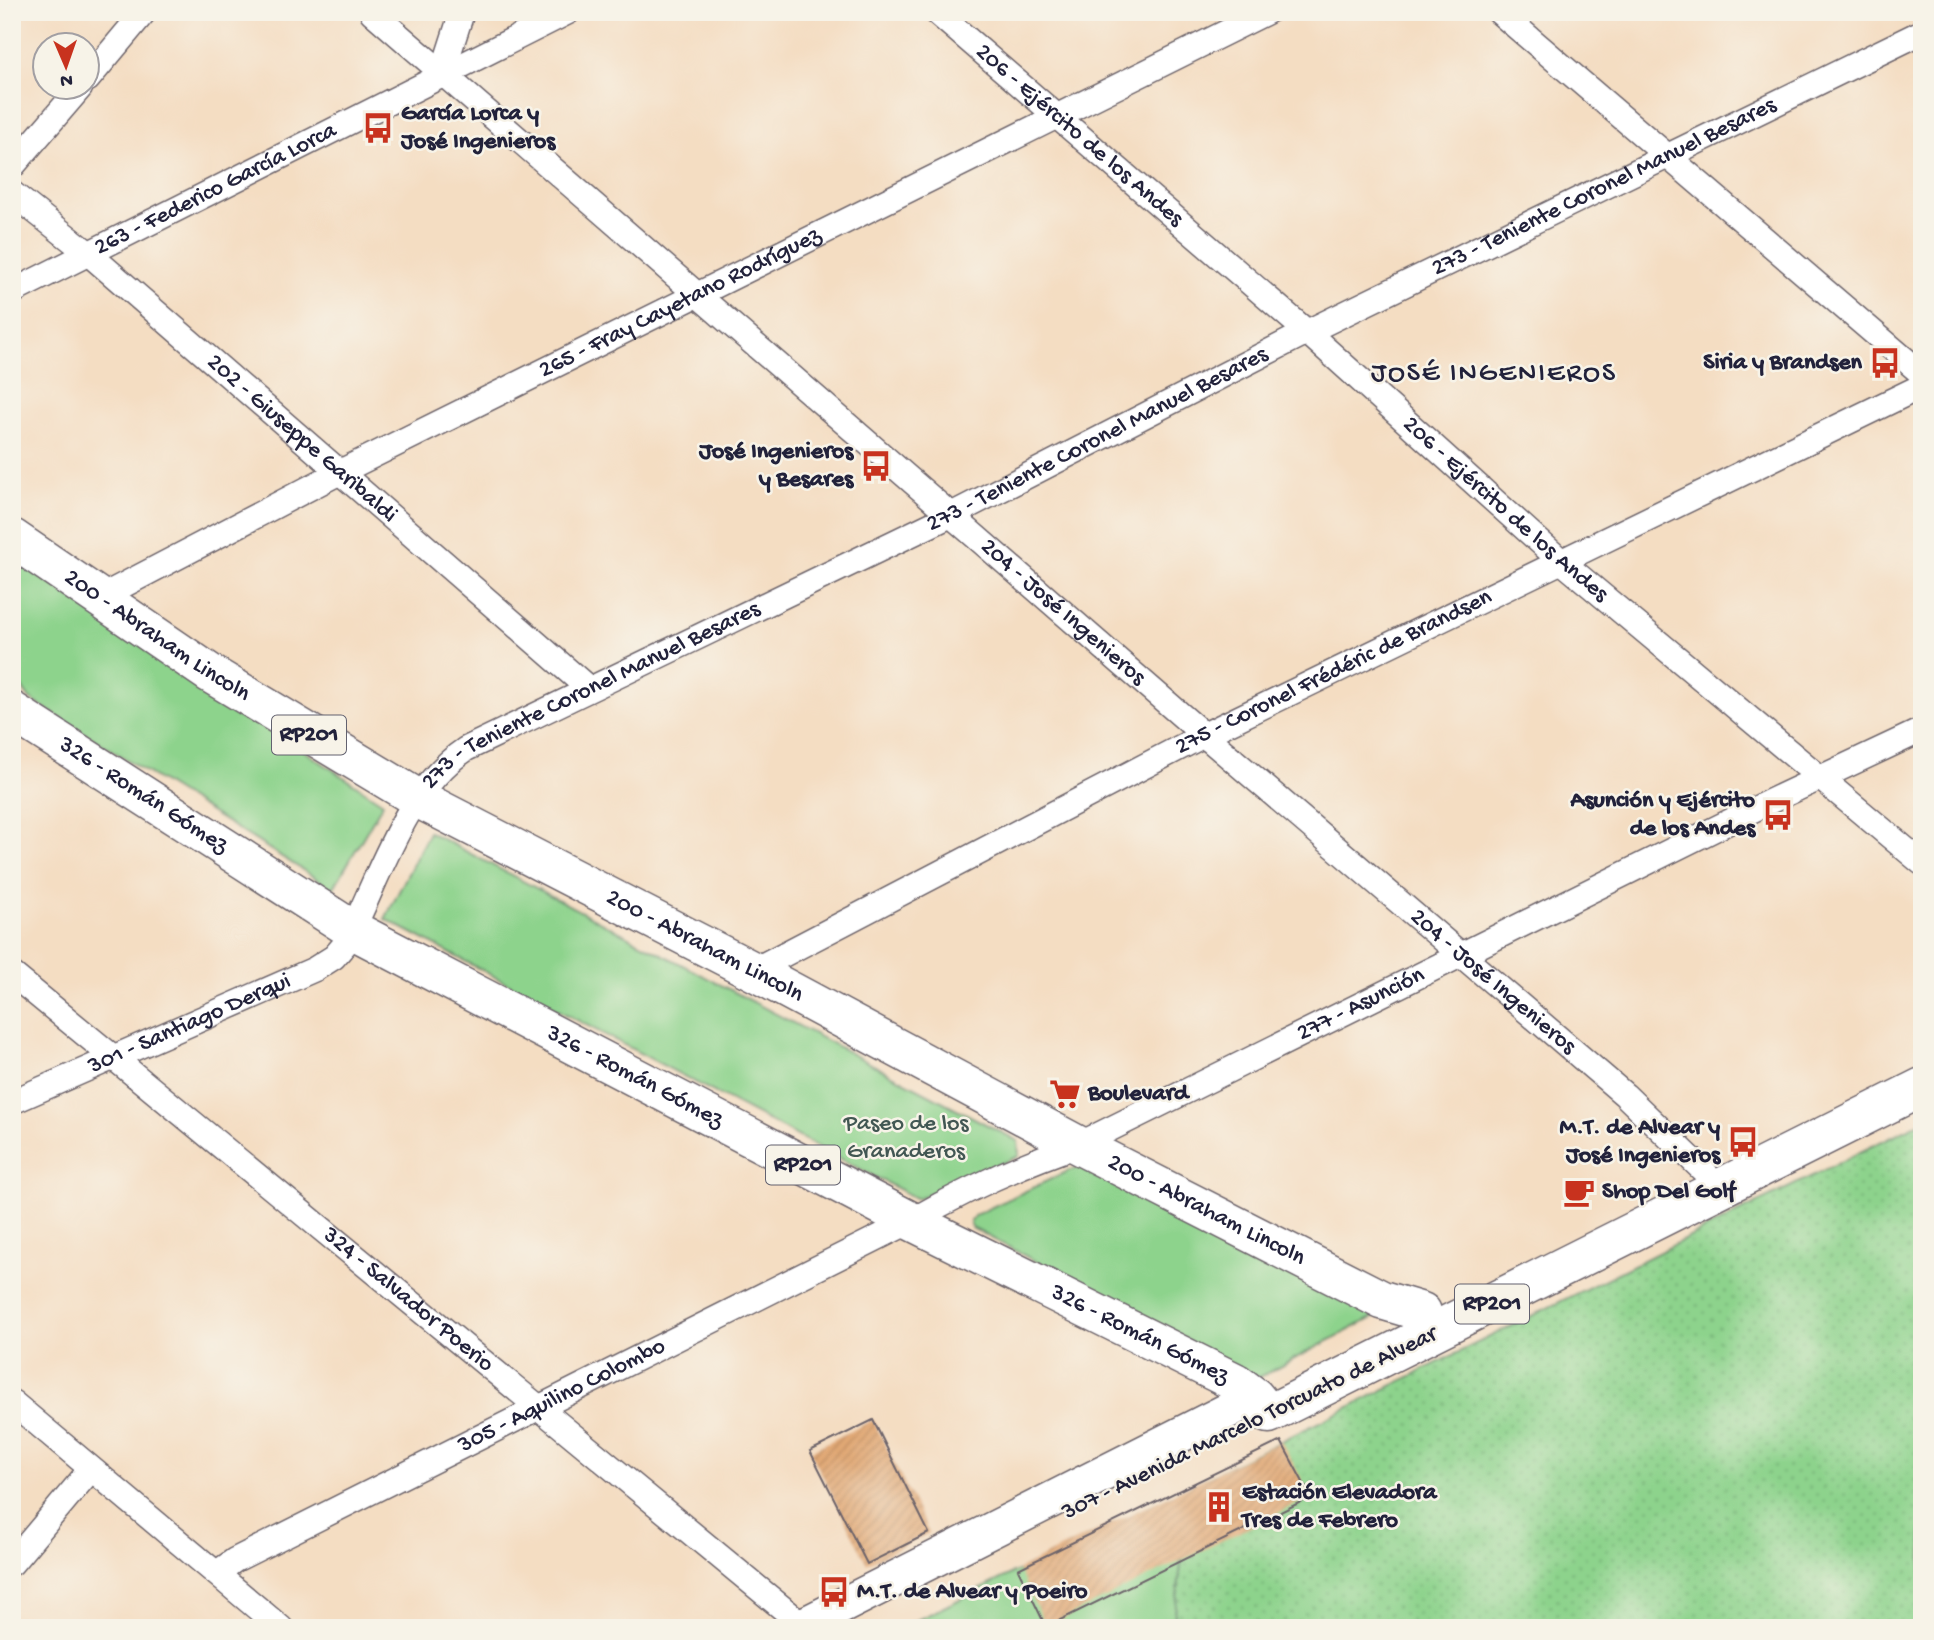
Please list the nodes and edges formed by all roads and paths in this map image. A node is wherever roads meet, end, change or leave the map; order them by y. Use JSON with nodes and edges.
{"nodes":[{"id":1,"x":144,"y":12,"type":"edge"},
{"id":2,"x":372,"y":12,"type":"edge"},
{"id":3,"x":462,"y":12,"type":"edge"},
{"id":4,"x":568,"y":12,"type":"edge"},
{"id":5,"x":936,"y":12,"type":"edge"},
{"id":6,"x":1267,"y":12,"type":"edge"},
{"id":7,"x":1499,"y":12,"type":"edge"},
{"id":8,"x":1922,"y":32,"type":"edge"},
{"id":9,"x":102,"y":62,"type":"edge"},
{"id":10,"x":442,"y":74,"type":"junction"},
{"id":11,"x":68,"y":102,"type":"edge"},
{"id":12,"x":1055,"y":116,"type":"junction"},
{"id":13,"x":1669,"y":157,"type":"junction"},
{"id":14,"x":12,"y":167,"type":"edge"},
{"id":15,"x":12,"y":193,"type":"edge"},
{"id":16,"x":88,"y":253,"type":"junction"},
{"id":17,"x":12,"y":292,"type":"edge"},
{"id":18,"x":697,"y":297,"type":"junction"},
{"id":19,"x":1307,"y":332,"type":"junction"},
{"id":20,"x":1922,"y":374,"type":"edge"},
{"id":21,"x":1922,"y":386,"type":"edge"},
{"id":22,"x":340,"y":472,"type":"junction"},
{"id":23,"x":951,"y":515,"type":"junction"},
{"id":24,"x":16,"y":543,"type":"edge"},
{"id":25,"x":1561,"y":561,"type":"junction"},
{"id":26,"x":97,"y":599,"type":"junction"},
{"id":27,"x":588,"y":688,"type":"junction"},
{"id":28,"x":15,"y":711,"type":"edge"},
{"id":29,"x":1922,"y":730,"type":"edge"},
{"id":30,"x":1204,"y":735,"type":"junction"},
{"id":31,"x":1822,"y":778,"type":"junction"},
{"id":32,"x":417,"y":798,"type":"junction"},
{"id":33,"x":1922,"y":863,"type":"edge"},
{"id":34,"x":353,"y":930,"type":"junction"},
{"id":35,"x":1461,"y":956,"type":"junction"},
{"id":36,"x":752,"y":971,"type":"junction"},
{"id":37,"x":12,"y":974,"type":"edge"},
{"id":38,"x":113,"y":1056,"type":"junction"},
{"id":39,"x":1922,"y":1063,"type":"edge"},
{"id":40,"x":1922,"y":1087,"type":"edge"},
{"id":41,"x":12,"y":1102,"type":"edge"},
{"id":42,"x":1078,"y":1145,"type":"junction"},
{"id":43,"x":1710,"y":1182,"type":"junction"},
{"id":44,"x":911,"y":1221,"type":"junction"},
{"id":45,"x":1422,"y":1312,"type":"junction"},
{"id":46,"x":12,"y":1402,"type":"edge"},
{"id":47,"x":1262,"y":1405,"type":"junction"},
{"id":48,"x":536,"y":1407,"type":"junction"},
{"id":49,"x":91,"y":1469,"type":"junction"},
{"id":50,"x":12,"y":1563,"type":"edge"},
{"id":51,"x":217,"y":1573,"type":"junction"},
{"id":52,"x":800,"y":1626,"type":"edge"},
{"id":53,"x":281,"y":1628,"type":"edge"},
{"id":54,"x":841,"y":1628,"type":"edge"}],
"edges":[{"from":1,"to":9,"type":"street"},
{"from":2,"to":10,"type":"street","name":"204 - José Ingenieros"},
{"from":3,"to":10,"type":"street"},
{"from":4,"to":10,"type":"street","name":"263 - Federico García Lorca"},
{"from":5,"to":12,"type":"street","name":"206 - Ejército de los Andes"},
{"from":6,"to":12,"type":"street","name":"265 - Fray Cayetano Rodríguez"},
{"from":7,"to":13,"type":"street"},
{"from":8,"to":13,"type":"street","name":"273 - Teniente Coronel Manuel Besares"},
{"from":10,"to":16,"type":"street","name":"263 - Federico García Lorca"},
{"from":10,"to":18,"type":"street","name":"204 - José Ingenieros"},
{"from":11,"to":14,"type":"street"},
{"from":12,"to":18,"type":"street","name":"265 - Fray Cayetano Rodríguez"},
{"from":12,"to":19,"type":"street","name":"206 - Ejército de los Andes"},
{"from":13,"to":19,"type":"street","name":"273 - Teniente Coronel Manuel Besares"},
{"from":13,"to":20,"type":"street"},
{"from":15,"to":16,"type":"street","name":"202 - Giuseppe Garibaldi"},
{"from":16,"to":17,"type":"street","name":"263 - Federico García Lorca"},
{"from":16,"to":22,"type":"street","name":"202 - Giuseppe Garibaldi"},
{"from":18,"to":22,"type":"street","name":"265 - Fray Cayetano Rodríguez"},
{"from":18,"to":23,"type":"street","name":"204 - José Ingenieros"},
{"from":19,"to":23,"type":"street","name":"273 - Teniente Coronel Manuel Besares"},
{"from":19,"to":25,"type":"street","name":"206 - Ejército de los Andes"},
{"from":21,"to":25,"type":"street","name":"275 - Coronel Frédéric de Brandsen"},
{"from":22,"to":26,"type":"street","name":"265 - Fray Cayetano Rodríguez"},
{"from":22,"to":27,"type":"street","name":"202 - Giuseppe Garibaldi"},
{"from":23,"to":27,"type":"street","name":"273 - Teniente Coronel Manuel Besares"},
{"from":23,"to":30,"type":"street","name":"204 - José Ingenieros"},
{"from":24,"to":26,"type":"main road","name":"200 - Abraham Lincoln","number":"RP201"},
{"from":25,"to":30,"type":"street","name":"275 - Coronel Frédéric de Brandsen"},
{"from":25,"to":31,"type":"street","name":"206 - Ejército de los Andes"},
{"from":26,"to":32,"type":"main road","name":"200 - Abraham Lincoln","number":"RP201"},
{"from":27,"to":32,"type":"street","name":"273 - Teniente Coronel Manuel Besares"},
{"from":28,"to":34,"type":"main road","name":"326 - Román Gómez","number":"RP201"},
{"from":29,"to":31,"type":"street","name":"277 - Asunción"},
{"from":30,"to":35,"type":"street","name":"204 - José Ingenieros"},
{"from":30,"to":36,"type":"street","name":"275 - Coronel Frédéric de Brandsen"},
{"from":31,"to":33,"type":"street","name":"206 - Ejército de los Andes"},
{"from":31,"to":35,"type":"street","name":"277 - Asunción"},
{"from":32,"to":34,"type":"street","name":"273 - Teniente Coronel Manuel Besares"},
{"from":32,"to":36,"type":"main road","name":"200 - Abraham Lincoln","number":"RP201"},
{"from":34,"to":38,"type":"street","name":"301 - Santiago Derqui"},
{"from":34,"to":44,"type":"main road","name":"326 - Román Gómez","number":"RP201"},
{"from":35,"to":42,"type":"street","name":"277 - Asunción"},
{"from":35,"to":43,"type":"street","name":"204 - José Ingenieros"},
{"from":36,"to":42,"type":"main road","name":"200 - Abraham Lincoln","number":"RP201"},
{"from":37,"to":38,"type":"street","name":"324 - Salvador Poerio"},
{"from":38,"to":41,"type":"street","name":"301 - Santiago Derqui"},
{"from":38,"to":48,"type":"street","name":"324 - Salvador Poerio"},
{"from":39,"to":43,"type":"main road","name":"307 - Avenida Marcelo Torcuato de Alvear","number":"RP201"},
{"from":40,"to":43,"type":"main road","name":"307 - Avenida Marcelo Torcuato de Alvear","number":"RP201"},
{"from":42,"to":44,"type":"street","name":"277 - Asunción"},
{"from":42,"to":45,"type":"main road","name":"200 - Abraham Lincoln","number":"RP201"},
{"from":43,"to":45,"type":"main road","name":"307 - Avenida Marcelo Torcuato de Alvear","number":"RP201"},
{"from":43,"to":47,"type":"main road","name":"307 - Avenida Marcelo Torcuato de Alvear","number":"RP201"},
{"from":44,"to":47,"type":"main road","name":"326 - Román Gómez","number":"RP201"},
{"from":44,"to":48,"type":"street","name":"305 - Aquilino Colombo"},
{"from":45,"to":47,"type":"main road","name":"307 - Avenida Marcelo Torcuato de Alvear","number":"RP201"},
{"from":46,"to":49,"type":"street"},
{"from":47,"to":52,"type":"main road","name":"307 - Avenida Marcelo Torcuato de Alvear"},
{"from":47,"to":54,"type":"main road","name":"307 - Avenida Marcelo Torcuato de Alvear"},
{"from":48,"to":51,"type":"street","name":"305 - Aquilino Colombo"},
{"from":48,"to":52,"type":"street","name":"324 - Salvador Poerio"},
{"from":49,"to":50,"type":"street"},
{"from":49,"to":51,"type":"street"},
{"from":51,"to":53,"type":"street"}]}
